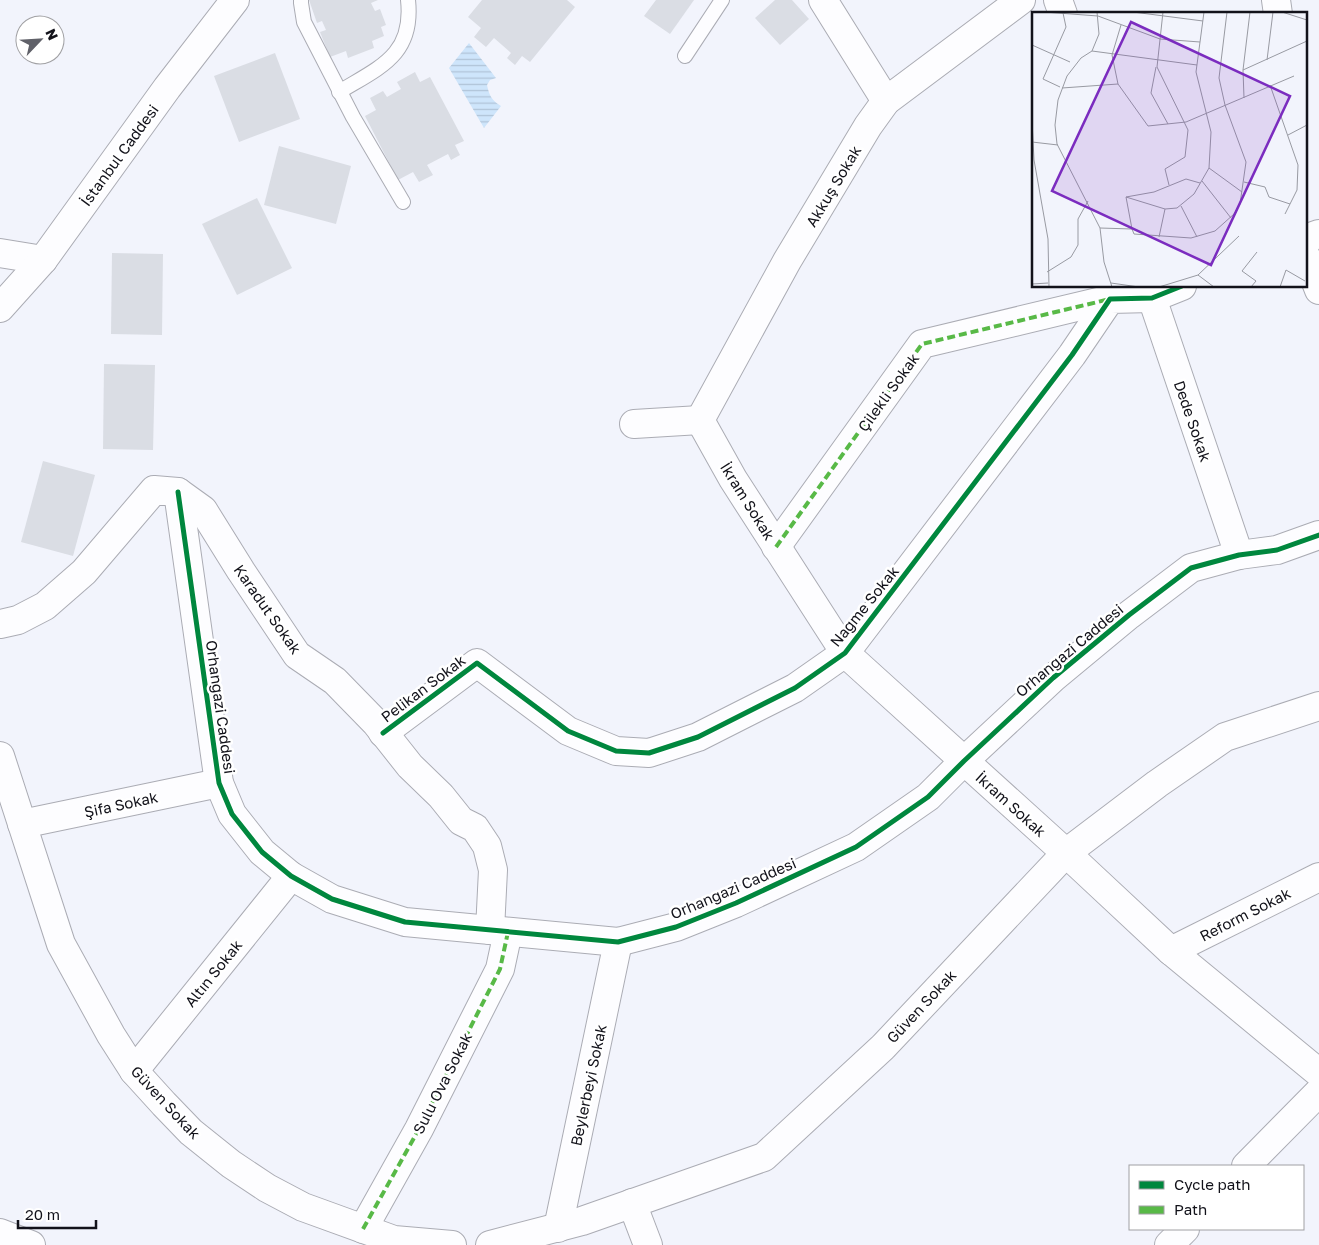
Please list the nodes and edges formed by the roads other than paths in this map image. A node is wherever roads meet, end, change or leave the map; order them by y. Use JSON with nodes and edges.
{"nodes":[{"id":1,"x":235,"y":0,"type":"edge"},
{"id":2,"x":302,"y":0,"type":"edge"},
{"id":3,"x":408,"y":0,"type":"edge"},
{"id":4,"x":722,"y":0,"type":"edge"},
{"id":5,"x":823,"y":0,"type":"edge"},
{"id":6,"x":1021,"y":0,"type":"edge"},
{"id":7,"x":1058,"y":0,"type":"edge"},
{"id":8,"x":1062,"y":12,"type":"edge"},
{"id":9,"x":685,"y":56,"type":"dead end"},
{"id":10,"x":339,"y":92,"type":"junction"},
{"id":11,"x":886,"y":101,"type":"junction"},
{"id":12,"x":403,"y":202,"type":"dead end"},
{"id":13,"x":1319,"y":234,"type":"edge"},
{"id":14,"x":1306,"y":239,"type":"edge"},
{"id":15,"x":0,"y":253,"type":"edge"},
{"id":16,"x":1306,"y":257,"type":"edge"},
{"id":17,"x":43,"y":260,"type":"junction"},
{"id":18,"x":1171,"y":288,"type":"edge"},
{"id":19,"x":1319,"y":290,"type":"edge"},
{"id":20,"x":1150,"y":292,"type":"edge"},
{"id":21,"x":1110,"y":299,"type":"junction"},
{"id":22,"x":0,"y":308,"type":"edge"},
{"id":23,"x":700,"y":420,"type":"junction"},
{"id":24,"x":634,"y":424,"type":"dead end"},
{"id":25,"x":178,"y":492,"type":"junction"},
{"id":26,"x":1319,"y":536,"type":"edge"},
{"id":27,"x":776,"y":548,"type":"junction"},
{"id":28,"x":1239,"y":555,"type":"junction"},
{"id":29,"x":0,"y":624,"type":"edge"},
{"id":30,"x":845,"y":653,"type":"junction"},
{"id":31,"x":477,"y":663,"type":"joint"},
{"id":32,"x":1319,"y":706,"type":"edge"},
{"id":33,"x":384,"y":733,"type":"junction"},
{"id":34,"x":0,"y":756,"type":"edge"},
{"id":35,"x":964,"y":761,"type":"junction"},
{"id":36,"x":219,"y":783,"type":"junction"},
{"id":37,"x":22,"y":824,"type":"junction"},
{"id":38,"x":1066,"y":853,"type":"junction"},
{"id":39,"x":292,"y":876,"type":"junction"},
{"id":40,"x":1319,"y":877,"type":"edge"},
{"id":41,"x":499,"y":931,"type":"junction"},
{"id":42,"x":618,"y":942,"type":"junction"},
{"id":43,"x":1171,"y":952,"type":"junction"},
{"id":44,"x":134,"y":1071,"type":"junction"},
{"id":45,"x":1319,"y":1073,"type":"edge"},
{"id":46,"x":1319,"y":1092,"type":"edge"},
{"id":47,"x":1247,"y":1165,"type":"edge"},
{"id":48,"x":632,"y":1203,"type":"junction"},
{"id":49,"x":558,"y":1228,"type":"junction"},
{"id":50,"x":363,"y":1229,"type":"junction"},
{"id":51,"x":1184,"y":1230,"type":"edge"},
{"id":52,"x":0,"y":1233,"type":"edge"},
{"id":53,"x":31,"y":1245,"type":"edge"},
{"id":54,"x":452,"y":1245,"type":"edge"},
{"id":55,"x":490,"y":1245,"type":"edge"},
{"id":56,"x":648,"y":1245,"type":"edge"},
{"id":57,"x":1169,"y":1245,"type":"edge"}],
"edges":[{"from":1,"to":17,"type":"street","name":"İstanbul Caddesi"},
{"from":2,"to":10,"type":"lane"},
{"from":3,"to":10,"type":"lane"},
{"from":4,"to":9,"type":"lane"},
{"from":5,"to":11,"type":"street"},
{"from":6,"to":11,"type":"street","name":"Akkuş Sokak"},
{"from":7,"to":8,"type":"street"},
{"from":10,"to":12,"type":"lane"},
{"from":11,"to":23,"type":"street","name":"Akkuş Sokak"},
{"from":13,"to":14,"type":"street"},
{"from":15,"to":17,"type":"street"},
{"from":16,"to":19,"type":"street"},
{"from":17,"to":22,"type":"street","name":"İstanbul Caddesi"},
{"from":18,"to":20,"type":"street"},
{"from":20,"to":21,"type":"street"},
{"from":20,"to":28,"type":"street","name":"Dede Sokak"},
{"from":21,"to":27,"type":"street","name":"Çilekli Sokak"},
{"from":21,"to":30,"type":"street","name":"Nağme Sokak"},
{"from":23,"to":24,"type":"street"},
{"from":23,"to":27,"type":"street","name":"İkram Sokak"},
{"from":25,"to":29,"type":"street"},
{"from":25,"to":33,"type":"street","name":"Karadut Sokak"},
{"from":25,"to":36,"type":"street","name":"Orhangazi Caddesi"},
{"from":26,"to":28,"type":"street","name":"Orhangazi Caddesi"},
{"from":27,"to":30,"type":"street","name":"İkram Sokak"},
{"from":28,"to":35,"type":"street","name":"Orhangazi Caddesi"},
{"from":30,"to":31,"type":"street","name":"Nağme Sokak"},
{"from":30,"to":35,"type":"street","name":"İkram Sokak"},
{"from":31,"to":33,"type":"street","name":"Pelikan Sokak"},
{"from":32,"to":38,"type":"street","name":"Güven Sokak"},
{"from":33,"to":41,"type":"street","name":"Karadut Sokak"},
{"from":34,"to":37,"type":"street","name":"Güven Sokak"},
{"from":35,"to":38,"type":"street","name":"İkram Sokak"},
{"from":35,"to":42,"type":"street","name":"Orhangazi Caddesi"},
{"from":36,"to":37,"type":"street","name":"Şifa Sokak"},
{"from":36,"to":39,"type":"street","name":"Orhangazi Caddesi"},
{"from":37,"to":44,"type":"street","name":"Güven Sokak"},
{"from":38,"to":43,"type":"street","name":"İkram Sokak"},
{"from":38,"to":48,"type":"street","name":"Güven Sokak"},
{"from":39,"to":41,"type":"street","name":"Orhangazi Caddesi"},
{"from":39,"to":44,"type":"street","name":"Altın Sokak"},
{"from":40,"to":43,"type":"street","name":"Reform Sokak"},
{"from":41,"to":42,"type":"street","name":"Orhangazi Caddesi"},
{"from":41,"to":50,"type":"street","name":"Sulu Ova Sokak"},
{"from":42,"to":49,"type":"street","name":"Beylerbeyi Sokak"},
{"from":43,"to":45,"type":"street","name":"İkram Sokak"},
{"from":44,"to":50,"type":"street","name":"Güven Sokak"},
{"from":46,"to":47,"type":"street"},
{"from":48,"to":49,"type":"street","name":"Güven Sokak"},
{"from":48,"to":56,"type":"street"},
{"from":49,"to":55,"type":"street","name":"Güven Sokak"},
{"from":50,"to":54,"type":"street","name":"Güven Sokak"},
{"from":51,"to":57,"type":"street"},
{"from":52,"to":53,"type":"street"}]}
